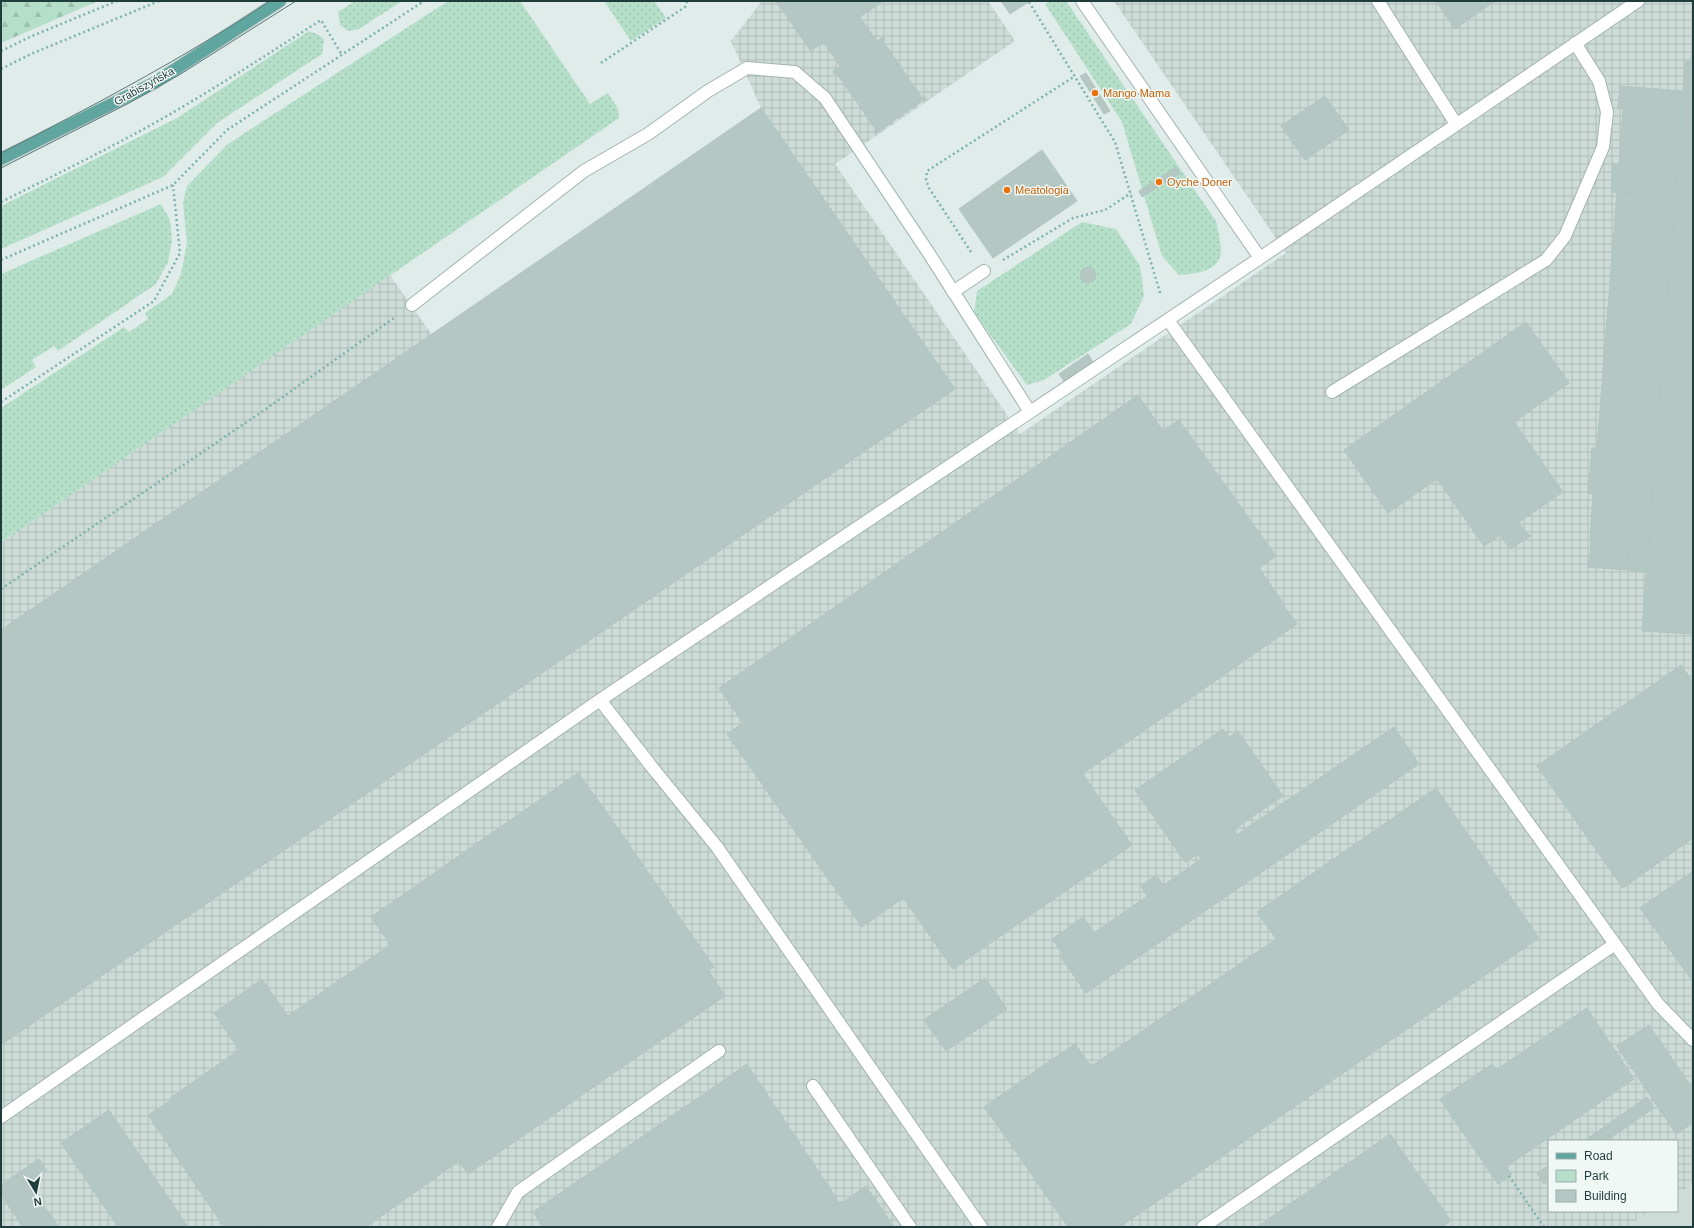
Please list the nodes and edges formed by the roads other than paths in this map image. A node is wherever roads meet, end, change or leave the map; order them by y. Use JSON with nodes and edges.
{"nodes":[{"id":1,"x":280,"y":1,"type":"edge"},
{"id":2,"x":1082,"y":1,"type":"edge"},
{"id":3,"x":1378,"y":1,"type":"edge"},
{"id":4,"x":1638,"y":1,"type":"edge"},
{"id":5,"x":1575,"y":43,"type":"junction"},
{"id":6,"x":1456,"y":124,"type":"junction"},
{"id":7,"x":1,"y":159,"type":"edge"},
{"id":8,"x":1260,"y":258,"type":"junction"},
{"id":9,"x":984,"y":271,"type":"road end"},
{"id":10,"x":953,"y":292,"type":"junction"},
{"id":11,"x":412,"y":305,"type":"road end"},
{"id":12,"x":1168,"y":320,"type":"junction"},
{"id":13,"x":1332,"y":392,"type":"dead end"},
{"id":14,"x":1030,"y":412,"type":"junction"},
{"id":15,"x":600,"y":700,"type":"junction"},
{"id":16,"x":1615,"y":944,"type":"junction"},
{"id":17,"x":1693,"y":1040,"type":"edge"},
{"id":18,"x":719,"y":1052,"type":"dead end"},
{"id":19,"x":813,"y":1086,"type":"dead end"},
{"id":20,"x":1,"y":1117,"type":"edge"},
{"id":21,"x":498,"y":1227,"type":"edge"},
{"id":22,"x":910,"y":1227,"type":"edge"},
{"id":23,"x":981,"y":1227,"type":"edge"},
{"id":24,"x":1203,"y":1227,"type":"edge"}],
"edges":[{"from":1,"to":7,"type":"main road","name":"Grabiszyńska"},
{"from":2,"to":8,"type":"lane"},
{"from":3,"to":6,"type":"lane"},
{"from":4,"to":5,"type":"lane"},
{"from":5,"to":6,"type":"lane"},
{"from":5,"to":13,"type":"lane"},
{"from":6,"to":8,"type":"lane"},
{"from":8,"to":12,"type":"lane"},
{"from":9,"to":10,"type":"lane"},
{"from":10,"to":11,"type":"lane"},
{"from":10,"to":14,"type":"lane"},
{"from":12,"to":14,"type":"lane"},
{"from":12,"to":16,"type":"lane"},
{"from":14,"to":15,"type":"lane"},
{"from":15,"to":20,"type":"lane"},
{"from":15,"to":23,"type":"lane"},
{"from":16,"to":17,"type":"lane"},
{"from":16,"to":24,"type":"lane"},
{"from":18,"to":21,"type":"lane"},
{"from":19,"to":22,"type":"lane"}]}
